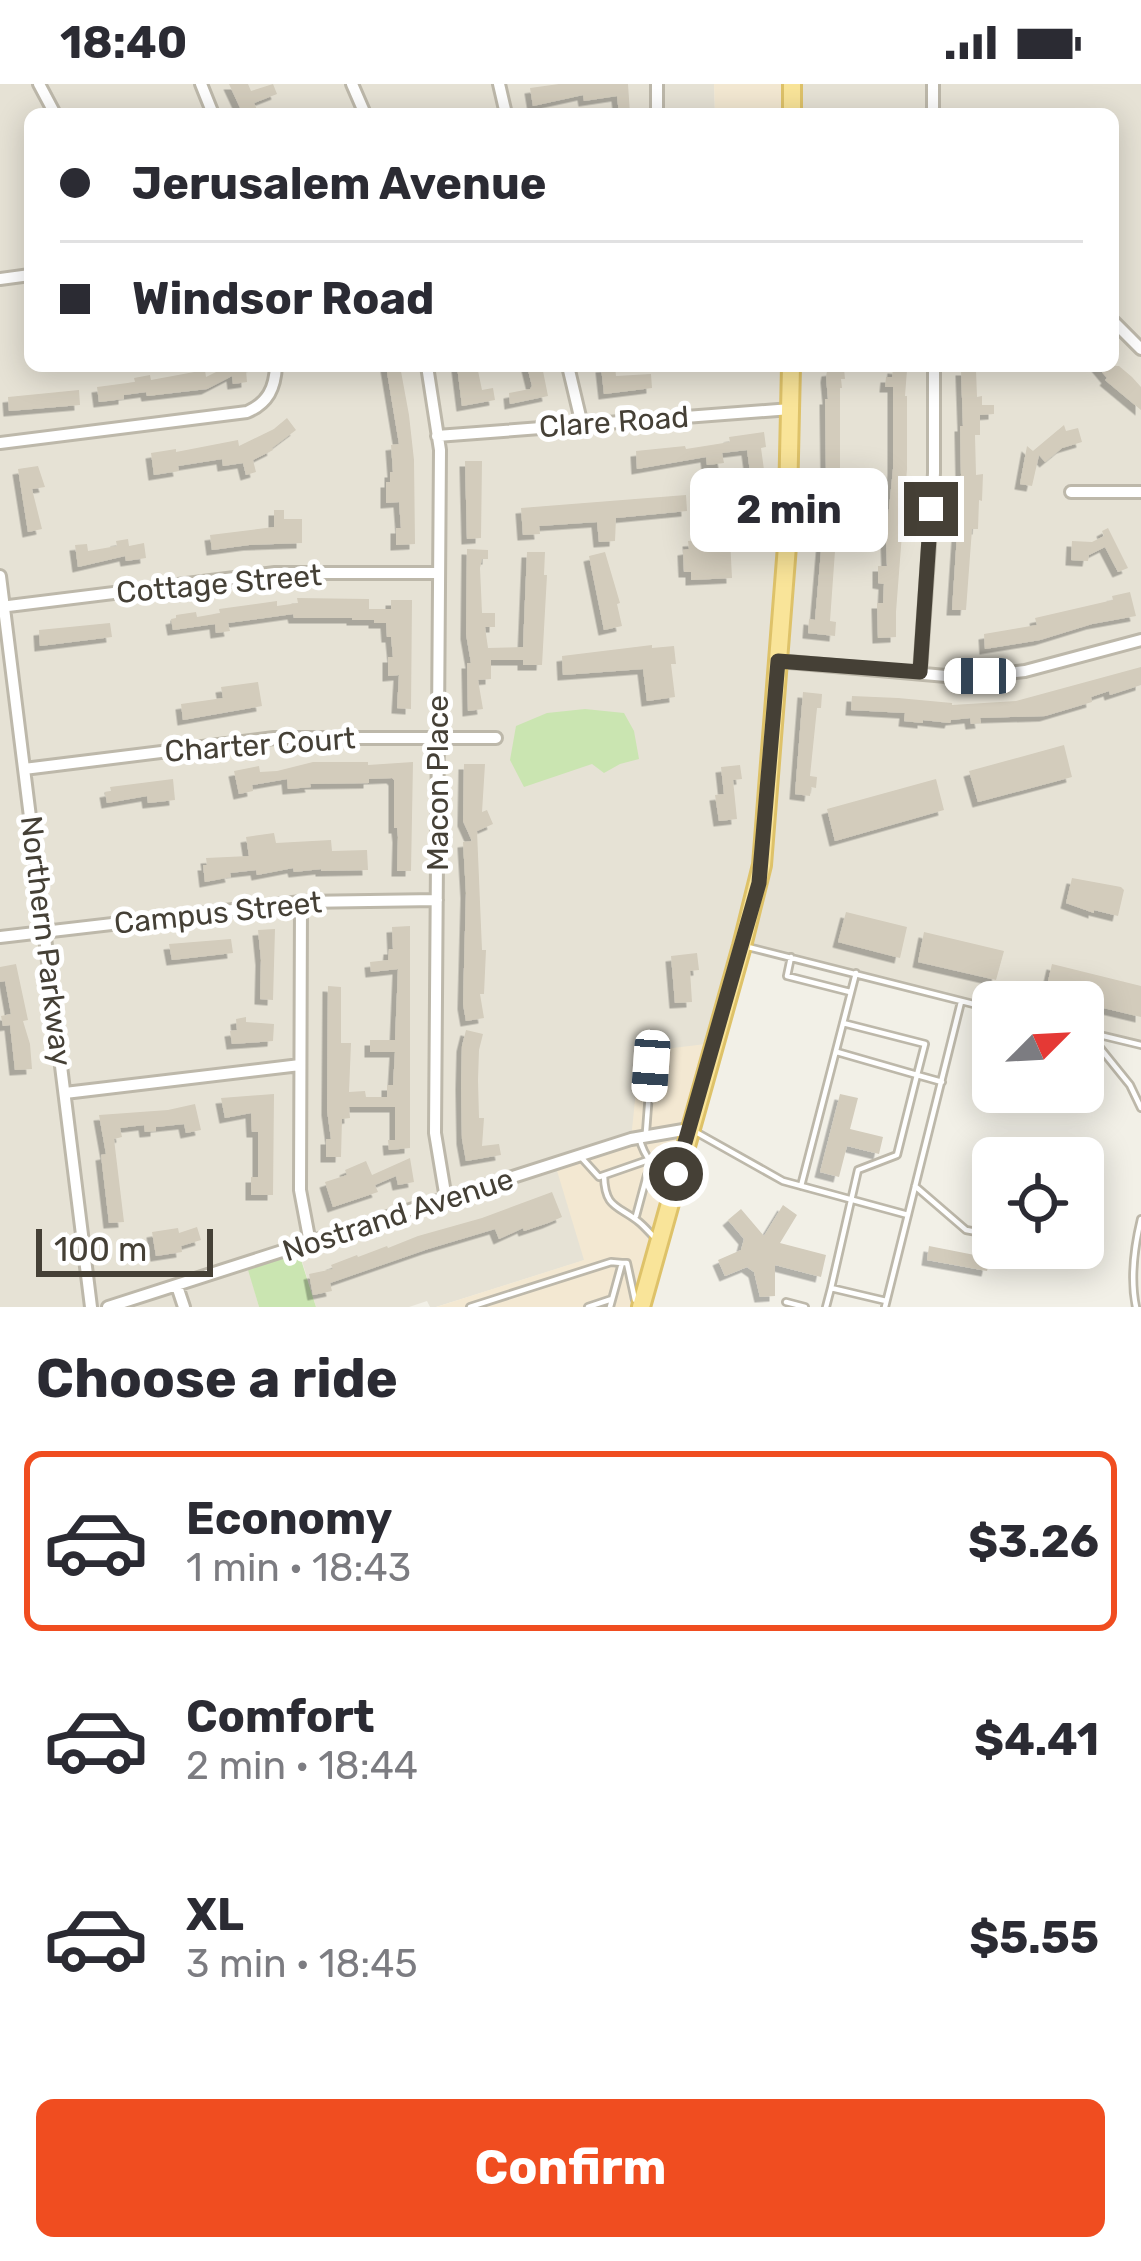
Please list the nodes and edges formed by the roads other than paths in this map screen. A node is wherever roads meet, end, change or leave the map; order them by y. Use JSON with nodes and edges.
{"nodes":[{"id":1,"x":275,"y":372,"type":"edge"},
{"id":2,"x":428,"y":372,"type":"edge"},
{"id":3,"x":569,"y":372,"type":"edge"},
{"id":4,"x":791,"y":372,"type":"edge"},
{"id":5,"x":934,"y":372,"type":"edge"},
{"id":6,"x":791,"y":409,"type":"junction"},
{"id":7,"x":582,"y":424,"type":"junction"},
{"id":8,"x":437,"y":436,"type":"junction"},
{"id":9,"x":0,"y":443,"type":"edge"},
{"id":10,"x":1071,"y":492,"type":"dead end"},
{"id":11,"x":1141,"y":492,"type":"edge"},
{"id":12,"x":439,"y":573,"type":"junction"},
{"id":13,"x":0,"y":575,"type":"edge"},
{"id":14,"x":2,"y":607,"type":"edge"},
{"id":15,"x":1141,"y":640,"type":"edge"},
{"id":16,"x":778,"y":661,"type":"junction"},
{"id":17,"x":920,"y":672,"type":"junction"},
{"id":18,"x":439,"y":737,"type":"junction"},
{"id":19,"x":496,"y":738,"type":"dead end"},
{"id":20,"x":24,"y":769,"type":"junction"},
{"id":21,"x":437,"y":900,"type":"junction"},
{"id":22,"x":301,"y":902,"type":"junction"},
{"id":23,"x":44,"y":931,"type":"junction"},
{"id":24,"x":0,"y":937,"type":"edge"},
{"id":25,"x":742,"y":946,"type":"junction"},
{"id":26,"x":790,"y":957,"type":"junction"},
{"id":27,"x":856,"y":973,"type":"junction"},
{"id":28,"x":851,"y":992,"type":"junction"},
{"id":29,"x":962,"y":1002,"type":"junction"},
{"id":30,"x":972,"y":1004,"type":"edge"},
{"id":31,"x":844,"y":1022,"type":"junction"},
{"id":32,"x":1104,"y":1036,"type":"edge"},
{"id":33,"x":1141,"y":1045,"type":"edge"},
{"id":34,"x":837,"y":1052,"type":"junction"},
{"id":35,"x":1104,"y":1054,"type":"edge"},
{"id":36,"x":300,"y":1065,"type":"junction"},
{"id":37,"x":651,"y":1066,"type":"dead end"},
{"id":38,"x":917,"y":1075,"type":"junction"},
{"id":39,"x":942,"y":1082,"type":"junction"},
{"id":40,"x":65,"y":1093,"type":"junction"},
{"id":41,"x":1141,"y":1108,"type":"edge"},
{"id":42,"x":689,"y":1129,"type":"junction"},
{"id":43,"x":643,"y":1137,"type":"junction"},
{"id":44,"x":580,"y":1156,"type":"junction"},
{"id":45,"x":650,"y":1162,"type":"junction"},
{"id":46,"x":676,"y":1174,"type":"junction"},
{"id":47,"x":604,"y":1176,"type":"junction"},
{"id":48,"x":801,"y":1186,"type":"junction"},
{"id":49,"x":915,"y":1186,"type":"junction"},
{"id":50,"x":446,"y":1199,"type":"junction"},
{"id":51,"x":851,"y":1200,"type":"junction"},
{"id":52,"x":908,"y":1215,"type":"junction"},
{"id":53,"x":635,"y":1218,"type":"junction"},
{"id":54,"x":1141,"y":1219,"type":"edge"},
{"id":55,"x":972,"y":1231,"type":"edge"},
{"id":56,"x":658,"y":1242,"type":"junction"},
{"id":57,"x":310,"y":1243,"type":"junction"},
{"id":58,"x":622,"y":1263,"type":"junction"},
{"id":59,"x":177,"y":1286,"type":"junction"},
{"id":60,"x":830,"y":1288,"type":"junction"},
{"id":61,"x":786,"y":1301,"type":"dead end"},
{"id":62,"x":611,"y":1303,"type":"edge"},
{"id":63,"x":886,"y":1304,"type":"edge"},
{"id":64,"x":91,"y":1307,"type":"edge"},
{"id":65,"x":108,"y":1307,"type":"edge"},
{"id":66,"x":184,"y":1307,"type":"edge"},
{"id":67,"x":470,"y":1307,"type":"edge"},
{"id":68,"x":588,"y":1307,"type":"edge"},
{"id":69,"x":639,"y":1307,"type":"edge"},
{"id":70,"x":805,"y":1307,"type":"edge"},
{"id":71,"x":826,"y":1307,"type":"edge"},
{"id":72,"x":1136,"y":1307,"type":"edge"}],
"edges":[{"from":1,"to":9,"type":"street"},
{"from":2,"to":8,"type":"street","name":"Macon Place"},
{"from":3,"to":7,"type":"street"},
{"from":4,"to":6,"type":"main road"},
{"from":5,"to":17,"type":"street"},
{"from":6,"to":7,"type":"street","name":"Clare Road"},
{"from":6,"to":16,"type":"main road"},
{"from":7,"to":8,"type":"street","name":"Clare Road"},
{"from":8,"to":12,"type":"street","name":"Macon Place"},
{"from":10,"to":11,"type":"street"},
{"from":12,"to":14,"type":"street","name":"Cottage Street"},
{"from":12,"to":18,"type":"street","name":"Macon Place"},
{"from":13,"to":14,"type":"street","name":"Northern Parkway"},
{"from":14,"to":20,"type":"street","name":"Northern Parkway"},
{"from":15,"to":17,"type":"street"},
{"from":16,"to":17,"type":"street"},
{"from":16,"to":25,"type":"main road"},
{"from":18,"to":19,"type":"street","name":"Charter Court"},
{"from":18,"to":20,"type":"street","name":"Charter Court"},
{"from":18,"to":21,"type":"street","name":"Macon Place"},
{"from":20,"to":23,"type":"street","name":"Northern Parkway"},
{"from":21,"to":22,"type":"street","name":"Campus Street"},
{"from":21,"to":50,"type":"street","name":"Macon Place"},
{"from":22,"to":23,"type":"street","name":"Campus Street"},
{"from":22,"to":36,"type":"street"},
{"from":23,"to":24,"type":"street","name":"Campus Street"},
{"from":23,"to":40,"type":"street","name":"Northern Parkway"},
{"from":25,"to":26,"type":"lane"},
{"from":25,"to":42,"type":"main road"},
{"from":26,"to":27,"type":"lane"},
{"from":26,"to":28,"type":"lane"},
{"from":27,"to":28,"type":"lane"},
{"from":27,"to":29,"type":"lane"},
{"from":28,"to":31,"type":"lane"},
{"from":29,"to":30,"type":"lane"},
{"from":29,"to":39,"type":"lane"},
{"from":31,"to":34,"type":"lane"},
{"from":31,"to":38,"type":"lane"},
{"from":32,"to":33,"type":"lane"},
{"from":34,"to":38,"type":"lane"},
{"from":34,"to":48,"type":"lane"},
{"from":35,"to":41,"type":"lane"},
{"from":36,"to":40,"type":"street"},
{"from":36,"to":57,"type":"street"},
{"from":37,"to":43,"type":"lane"},
{"from":38,"to":39,"type":"lane"},
{"from":38,"to":51,"type":"lane"},
{"from":39,"to":49,"type":"lane"},
{"from":40,"to":64,"type":"street","name":"Northern Parkway"},
{"from":42,"to":43,"type":"street","name":"Nostrand Avenue"},
{"from":42,"to":46,"type":"main road"},
{"from":42,"to":48,"type":"lane"},
{"from":43,"to":44,"type":"street","name":"Nostrand Avenue"},
{"from":43,"to":45,"type":"lane"},
{"from":44,"to":47,"type":"lane"},
{"from":44,"to":50,"type":"street","name":"Nostrand Avenue"},
{"from":45,"to":46,"type":"lane"},
{"from":45,"to":47,"type":"lane"},
{"from":45,"to":53,"type":"lane"},
{"from":46,"to":56,"type":"main road"},
{"from":47,"to":53,"type":"lane"},
{"from":48,"to":51,"type":"lane"},
{"from":49,"to":52,"type":"lane"},
{"from":49,"to":55,"type":"lane"},
{"from":50,"to":57,"type":"street","name":"Nostrand Avenue"},
{"from":51,"to":52,"type":"lane"},
{"from":51,"to":60,"type":"lane"},
{"from":52,"to":63,"type":"lane"},
{"from":53,"to":56,"type":"lane"},
{"from":54,"to":72,"type":"lane"},
{"from":56,"to":69,"type":"main road"},
{"from":57,"to":59,"type":"street","name":"Nostrand Avenue"},
{"from":58,"to":62,"type":"lane"},
{"from":58,"to":67,"type":"lane"},
{"from":58,"to":69,"type":"lane"},
{"from":59,"to":65,"type":"street","name":"Nostrand Avenue"},
{"from":59,"to":66,"type":"street"},
{"from":60,"to":63,"type":"lane"},
{"from":60,"to":71,"type":"lane"},
{"from":61,"to":70,"type":"lane"},
{"from":62,"to":68,"type":"lane"}]}
